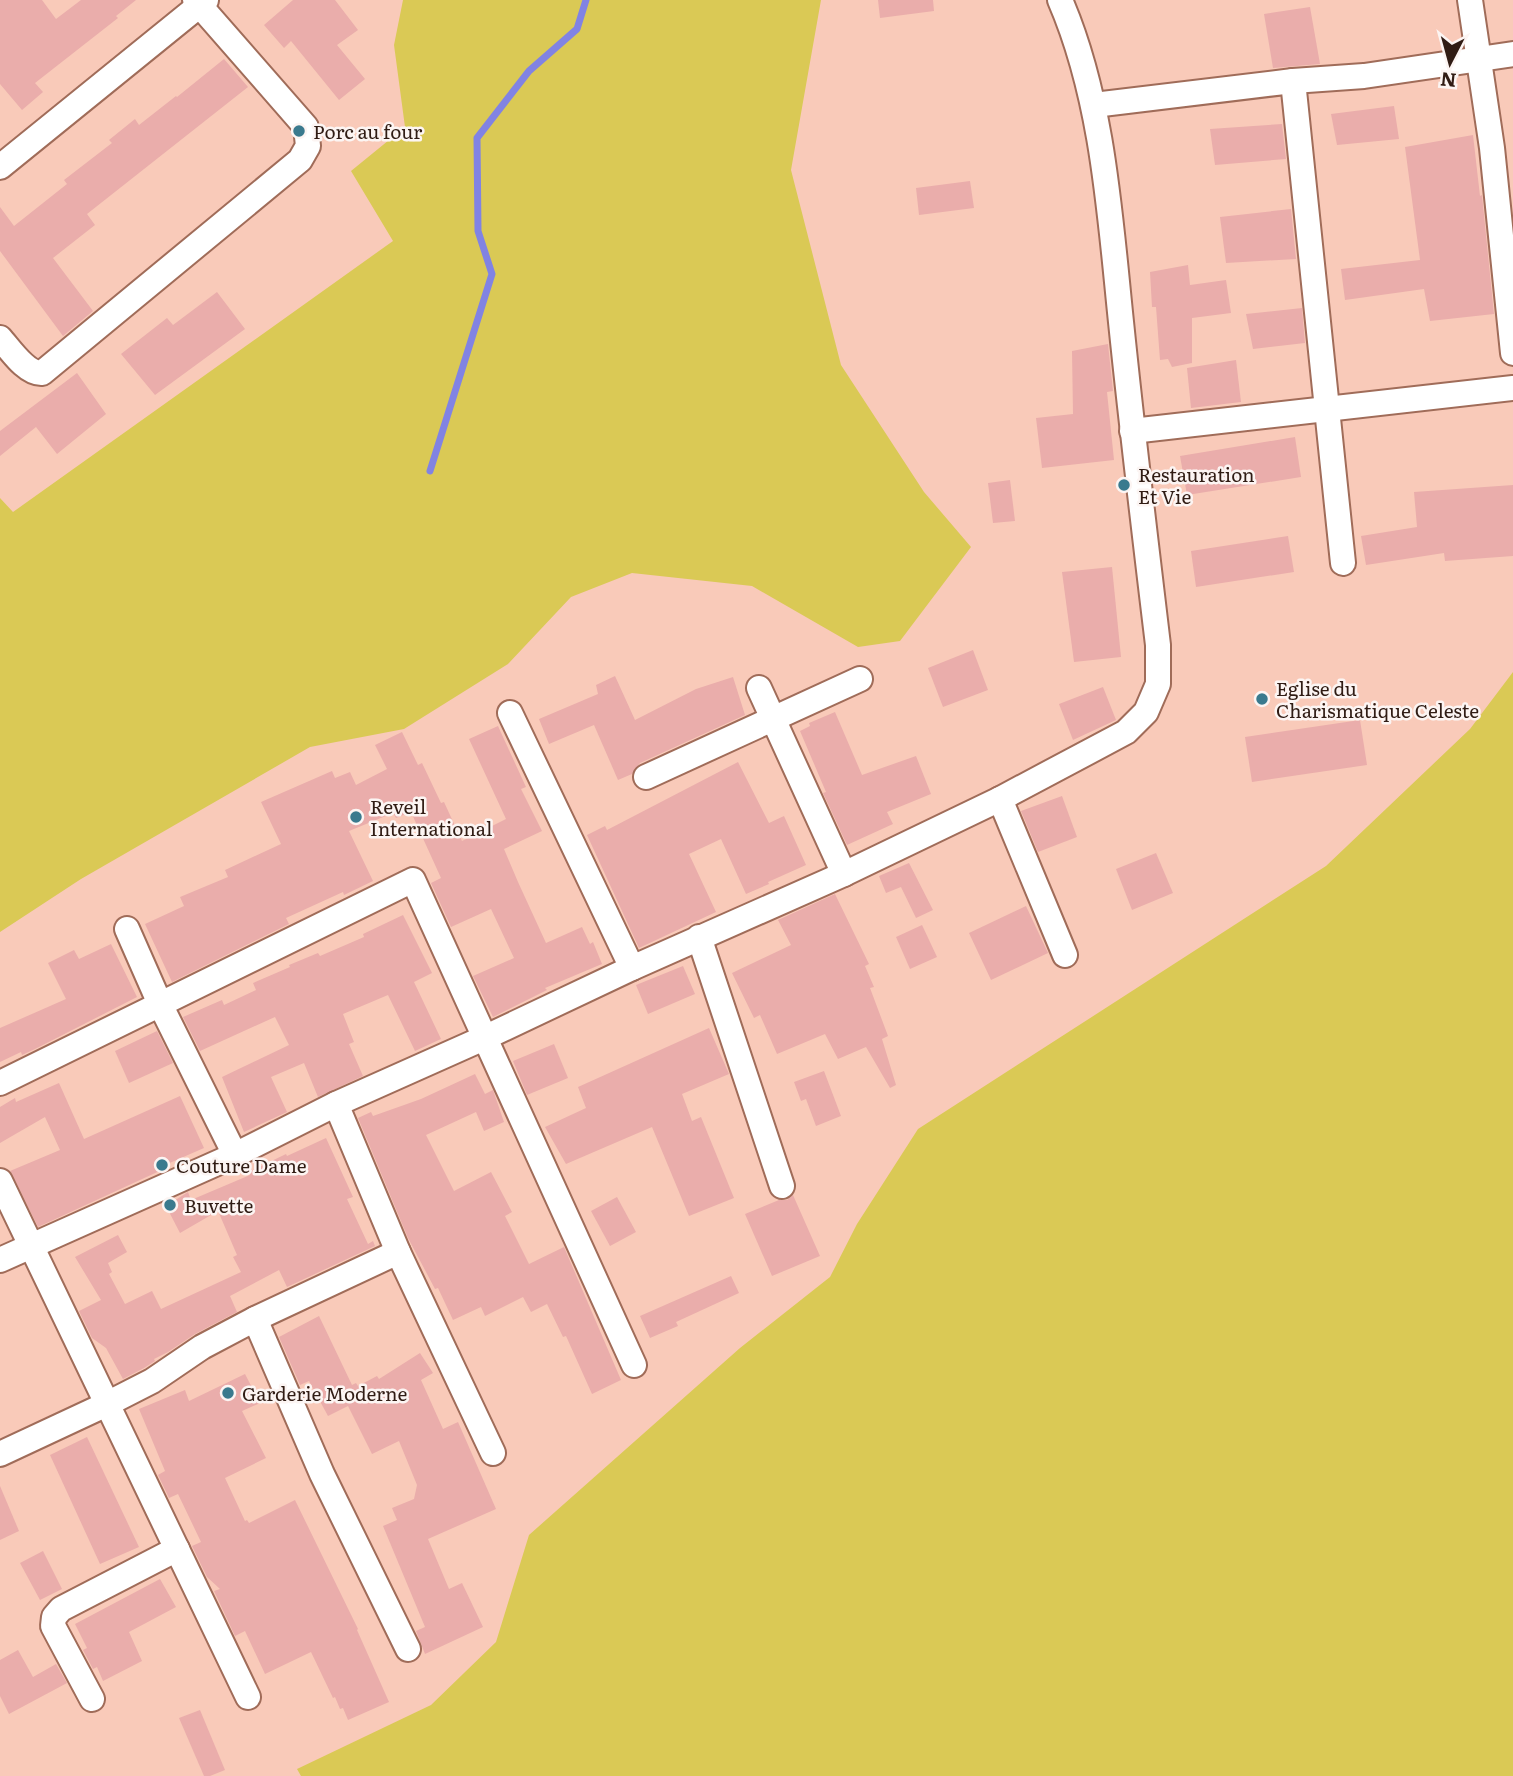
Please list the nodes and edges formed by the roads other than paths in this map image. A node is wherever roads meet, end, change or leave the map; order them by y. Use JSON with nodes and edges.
{"nodes":[{"id":1,"x":1060,"y":0,"type":"edge"},
{"id":2,"x":1470,"y":0,"type":"edge"},
{"id":3,"x":200,"y":2,"type":"edge"},
{"id":4,"x":1513,"y":54,"type":"edge"},
{"id":5,"x":1480,"y":61,"type":"junction"},
{"id":6,"x":1293,"y":81,"type":"junction"},
{"id":7,"x":1094,"y":105,"type":"junction"},
{"id":8,"x":0,"y":167,"type":"edge"},
{"id":9,"x":0,"y":338,"type":"edge"},
{"id":10,"x":1513,"y":354,"type":"edge"},
{"id":11,"x":1513,"y":388,"type":"edge"},
{"id":12,"x":1327,"y":409,"type":"junction"},
{"id":13,"x":1132,"y":431,"type":"junction"},
{"id":14,"x":1343,"y":563,"type":"dead end"},
{"id":15,"x":860,"y":678,"type":"dead end"},
{"id":16,"x":759,"y":688,"type":"dead end"},
{"id":17,"x":510,"y":713,"type":"dead end"},
{"id":18,"x":772,"y":719,"type":"junction"},
{"id":19,"x":646,"y":777,"type":"dead end"},
{"id":20,"x":1000,"y":799,"type":"junction"},
{"id":21,"x":844,"y":874,"type":"junction"},
{"id":22,"x":127,"y":929,"type":"dead end"},
{"id":23,"x":699,"y":937,"type":"junction"},
{"id":24,"x":1065,"y":955,"type":"dead end"},
{"id":25,"x":632,"y":968,"type":"junction"},
{"id":26,"x":160,"y":1004,"type":"junction"},
{"id":27,"x":484,"y":1038,"type":"junction"},
{"id":28,"x":0,"y":1083,"type":"edge"},
{"id":29,"x":337,"y":1104,"type":"junction"},
{"id":30,"x":235,"y":1155,"type":"junction"},
{"id":31,"x":0,"y":1181,"type":"edge"},
{"id":32,"x":782,"y":1186,"type":"dead end"},
{"id":33,"x":31,"y":1246,"type":"junction"},
{"id":34,"x":398,"y":1252,"type":"junction"},
{"id":35,"x":0,"y":1260,"type":"edge"},
{"id":36,"x":256,"y":1319,"type":"junction"},
{"id":37,"x":634,"y":1365,"type":"dead end"},
{"id":38,"x":107,"y":1404,"type":"junction"},
{"id":39,"x":493,"y":1453,"type":"dead end"},
{"id":40,"x":0,"y":1454,"type":"edge"},
{"id":41,"x":177,"y":1549,"type":"junction"},
{"id":42,"x":408,"y":1649,"type":"dead end"},
{"id":43,"x":248,"y":1696,"type":"dead end"},
{"id":44,"x":92,"y":1699,"type":"dead end"}],
"edges":[{"from":1,"to":7,"type":"street"},
{"from":2,"to":5,"type":"street"},
{"from":3,"to":8,"type":"street"},
{"from":3,"to":9,"type":"street"},
{"from":4,"to":5,"type":"street"},
{"from":5,"to":6,"type":"street"},
{"from":5,"to":10,"type":"street"},
{"from":6,"to":7,"type":"street"},
{"from":6,"to":12,"type":"street"},
{"from":7,"to":13,"type":"street"},
{"from":11,"to":12,"type":"street"},
{"from":12,"to":13,"type":"street"},
{"from":12,"to":14,"type":"street"},
{"from":13,"to":20,"type":"street"},
{"from":15,"to":18,"type":"street"},
{"from":16,"to":18,"type":"street"},
{"from":17,"to":25,"type":"street"},
{"from":18,"to":19,"type":"street"},
{"from":18,"to":21,"type":"street"},
{"from":20,"to":21,"type":"street"},
{"from":20,"to":24,"type":"street"},
{"from":21,"to":23,"type":"street"},
{"from":22,"to":26,"type":"street"},
{"from":23,"to":25,"type":"street"},
{"from":23,"to":32,"type":"street"},
{"from":25,"to":27,"type":"street"},
{"from":26,"to":27,"type":"street"},
{"from":26,"to":28,"type":"street"},
{"from":26,"to":30,"type":"street"},
{"from":27,"to":29,"type":"street"},
{"from":27,"to":37,"type":"street"},
{"from":29,"to":30,"type":"street"},
{"from":29,"to":34,"type":"street"},
{"from":30,"to":33,"type":"street"},
{"from":31,"to":33,"type":"street"},
{"from":33,"to":35,"type":"street"},
{"from":33,"to":38,"type":"street"},
{"from":34,"to":36,"type":"street"},
{"from":34,"to":39,"type":"street"},
{"from":36,"to":38,"type":"street"},
{"from":36,"to":42,"type":"street"},
{"from":38,"to":40,"type":"street"},
{"from":38,"to":41,"type":"street"},
{"from":41,"to":43,"type":"street"},
{"from":41,"to":44,"type":"street"}]}
